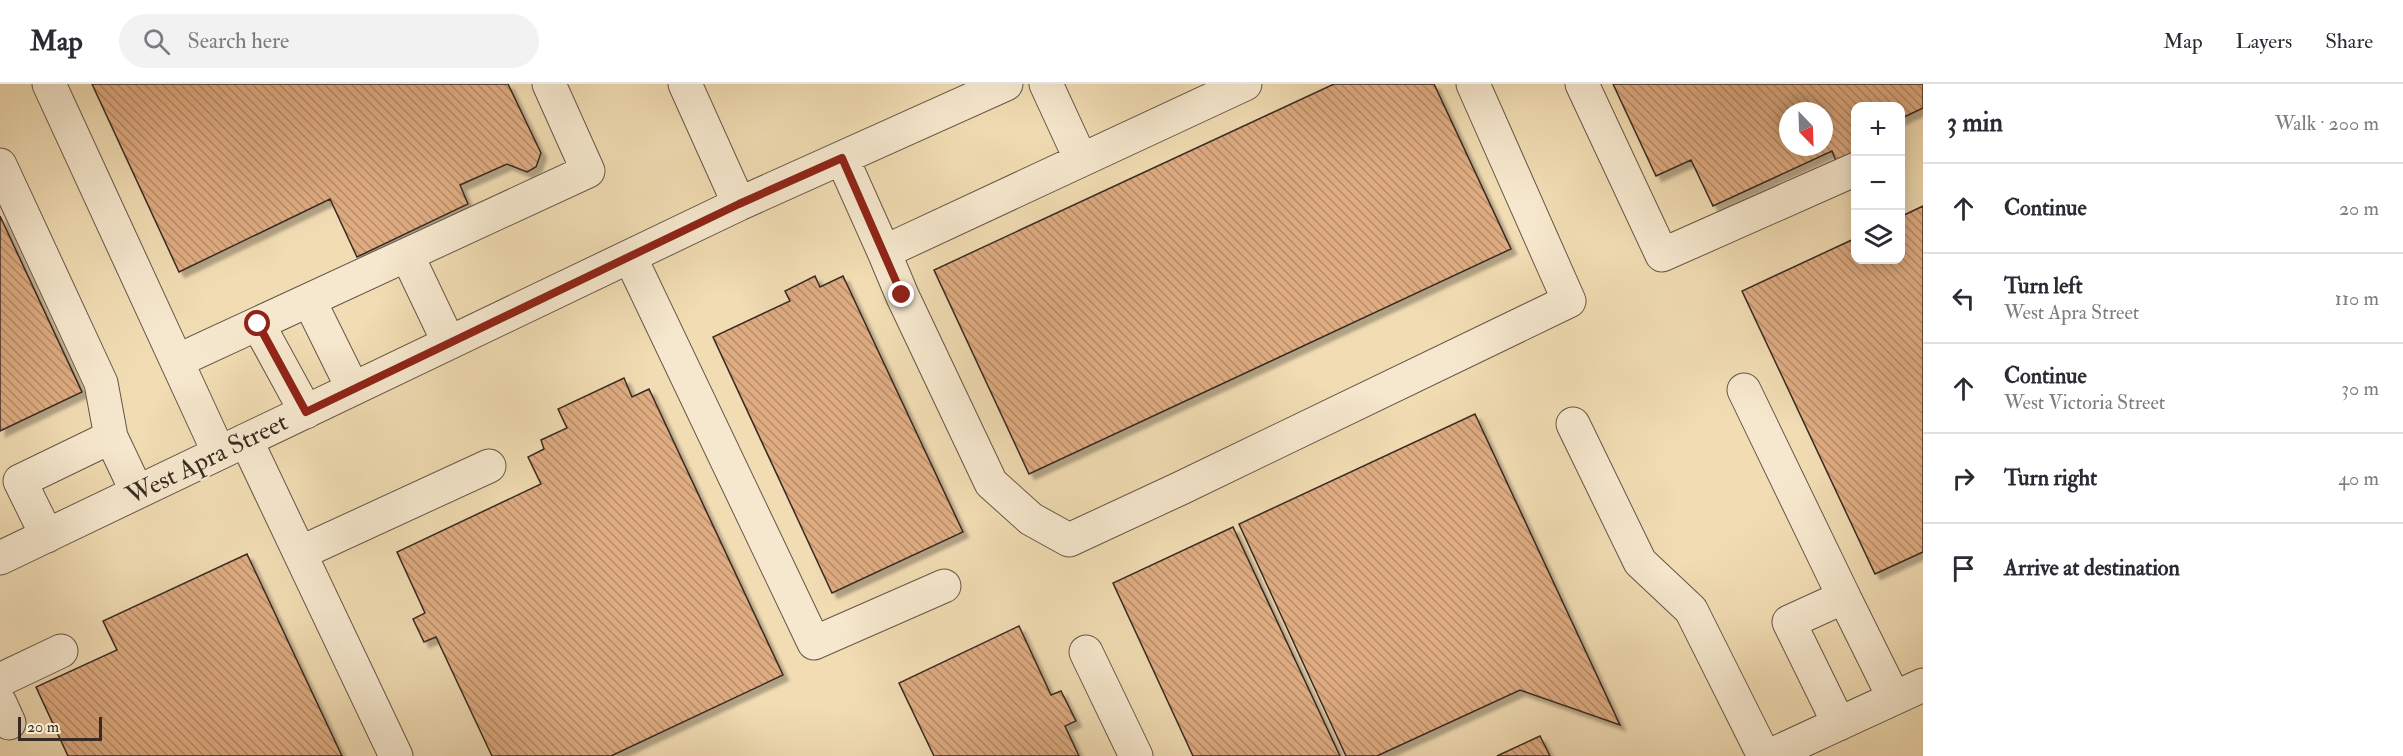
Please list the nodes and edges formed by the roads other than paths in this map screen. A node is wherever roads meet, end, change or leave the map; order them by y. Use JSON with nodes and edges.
{"nodes":[{"id":1,"x":50,"y":84,"type":"edge"},
{"id":2,"x":549,"y":84,"type":"edge"},
{"id":3,"x":685,"y":84,"type":"edge"},
{"id":4,"x":1006,"y":84,"type":"edge"},
{"id":5,"x":1046,"y":84,"type":"edge"},
{"id":6,"x":1245,"y":84,"type":"edge"},
{"id":7,"x":1473,"y":84,"type":"edge"},
{"id":8,"x":1582,"y":84,"type":"edge"},
{"id":9,"x":842,"y":158,"type":"junction"},
{"id":10,"x":1081,"y":160,"type":"junction"},
{"id":11,"x":0,"y":165,"type":"edge"},
{"id":12,"x":1851,"y":171,"type":"edge"},
{"id":13,"x":739,"y":204,"type":"junction"},
{"id":14,"x":884,"y":252,"type":"junction"},
{"id":15,"x":406,"y":255,"type":"junction"},
{"id":16,"x":630,"y":257,"type":"junction"},
{"id":17,"x":309,"y":300,"type":"junction"},
{"id":18,"x":258,"y":324,"type":"junction"},
{"id":19,"x":449,"y":344,"type":"junction"},
{"id":20,"x":177,"y":361,"type":"junction"},
{"id":21,"x":353,"y":389,"type":"junction"},
{"id":22,"x":1744,"y":390,"type":"dead end"},
{"id":23,"x":306,"y":412,"type":"junction"},
{"id":24,"x":1573,"y":424,"type":"dead end"},
{"id":25,"x":111,"y":437,"type":"junction"},
{"id":26,"x":233,"y":446,"type":"junction"},
{"id":27,"x":489,"y":466,"type":"dead end"},
{"id":28,"x":137,"y":492,"type":"junction"},
{"id":29,"x":47,"y":536,"type":"junction"},
{"id":30,"x":300,"y":553,"type":"junction"},
{"id":31,"x":0,"y":558,"type":"edge"},
{"id":32,"x":944,"y":586,"type":"dead end"},
{"id":33,"x":1844,"y":597,"type":"junction"},
{"id":34,"x":61,"y":651,"type":"dead end"},
{"id":35,"x":1086,"y":652,"type":"dead end"},
{"id":36,"x":0,"y":680,"type":"edge"},
{"id":37,"x":1909,"y":692,"type":"edge"},
{"id":38,"x":1839,"y":724,"type":"junction"},
{"id":39,"x":1773,"y":755,"type":"edge"},
{"id":40,"x":396,"y":756,"type":"edge"},
{"id":41,"x":1136,"y":756,"type":"edge"}],
"edges":[{"from":1,"to":20,"type":"street"},
{"from":2,"to":15,"type":"street"},
{"from":3,"to":13,"type":"street"},
{"from":4,"to":9,"type":"street","name":"West Apra Street"},
{"from":5,"to":10,"type":"street"},
{"from":6,"to":10,"type":"street"},
{"from":7,"to":14,"type":"street"},
{"from":8,"to":12,"type":"street"},
{"from":9,"to":13,"type":"street","name":"West Apra Street"},
{"from":9,"to":14,"type":"street"},
{"from":10,"to":14,"type":"street"},
{"from":11,"to":25,"type":"street"},
{"from":13,"to":16,"type":"street","name":"West Apra Street"},
{"from":15,"to":17,"type":"street"},
{"from":15,"to":19,"type":"street"},
{"from":16,"to":19,"type":"street","name":"West Apra Street"},
{"from":16,"to":32,"type":"street"},
{"from":17,"to":18,"type":"street"},
{"from":17,"to":21,"type":"street"},
{"from":18,"to":20,"type":"street"},
{"from":18,"to":23,"type":"street"},
{"from":19,"to":21,"type":"street","name":"West Apra Street"},
{"from":20,"to":26,"type":"street"},
{"from":21,"to":23,"type":"street","name":"West Apra Street"},
{"from":22,"to":33,"type":"street"},
{"from":23,"to":26,"type":"street","name":"West Apra Street"},
{"from":24,"to":39,"type":"street"},
{"from":25,"to":28,"type":"street"},
{"from":25,"to":29,"type":"street"},
{"from":26,"to":28,"type":"street","name":"West Apra Street"},
{"from":26,"to":30,"type":"street"},
{"from":27,"to":30,"type":"street"},
{"from":28,"to":29,"type":"street","name":"West Apra Street"},
{"from":29,"to":31,"type":"street","name":"West Apra Street"},
{"from":30,"to":40,"type":"street"},
{"from":33,"to":37,"type":"street"},
{"from":33,"to":38,"type":"street"},
{"from":34,"to":36,"type":"street"},
{"from":35,"to":41,"type":"street"},
{"from":37,"to":38,"type":"street"},
{"from":38,"to":39,"type":"street"}]}
